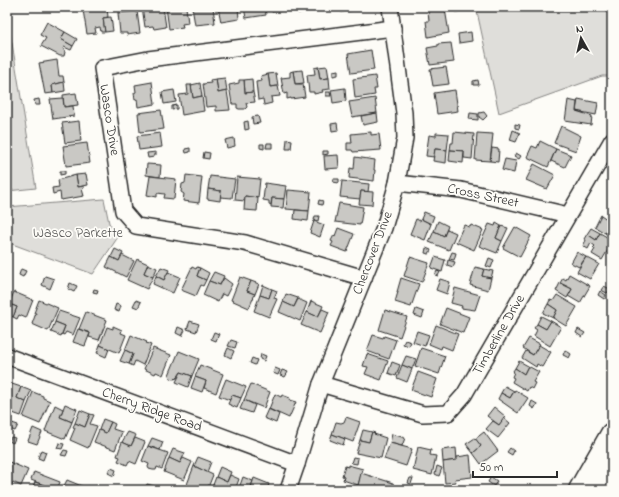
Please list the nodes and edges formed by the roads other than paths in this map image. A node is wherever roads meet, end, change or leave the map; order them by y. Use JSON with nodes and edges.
{"nodes":[{"id":1,"x":390,"y":7,"type":"edge"},
{"id":2,"x":393,"y":28,"type":"junction"},
{"id":3,"x":612,"y":140,"type":"edge"},
{"id":4,"x":397,"y":183,"type":"junction"},
{"id":5,"x":568,"y":215,"type":"junction"},
{"id":6,"x":364,"y":278,"type":"junction"},
{"id":7,"x":7,"y":356,"type":"edge"},
{"id":8,"x":321,"y":384,"type":"junction"},
{"id":9,"x":612,"y":434,"type":"edge"},
{"id":10,"x":297,"y":464,"type":"junction"},
{"id":11,"x":612,"y":473,"type":"edge"},
{"id":12,"x":288,"y":490,"type":"edge"},
{"id":13,"x":580,"y":490,"type":"edge"},
{"id":14,"x":601,"y":490,"type":"edge"}],
"edges":[{"from":1,"to":2,"type":"street","name":"Chercover Drive"},
{"from":2,"to":4,"type":"street","name":"Chercover Drive"},
{"from":2,"to":6,"type":"street","name":"Wasco Drive"},
{"from":3,"to":5,"type":"street","name":"Timberline Drive"},
{"from":4,"to":5,"type":"street","name":"Cross Street"},
{"from":4,"to":6,"type":"street","name":"Chercover Drive"},
{"from":5,"to":8,"type":"street","name":"Timberline Drive"},
{"from":6,"to":8,"type":"street","name":"Chercover Drive"},
{"from":7,"to":10,"type":"street","name":"Cherry Ridge Road"},
{"from":8,"to":10,"type":"street","name":"Chercover Drive"},
{"from":9,"to":13,"type":"highway"},
{"from":10,"to":12,"type":"street","name":"Chercover Drive"},
{"from":11,"to":14,"type":"highway"}]}
